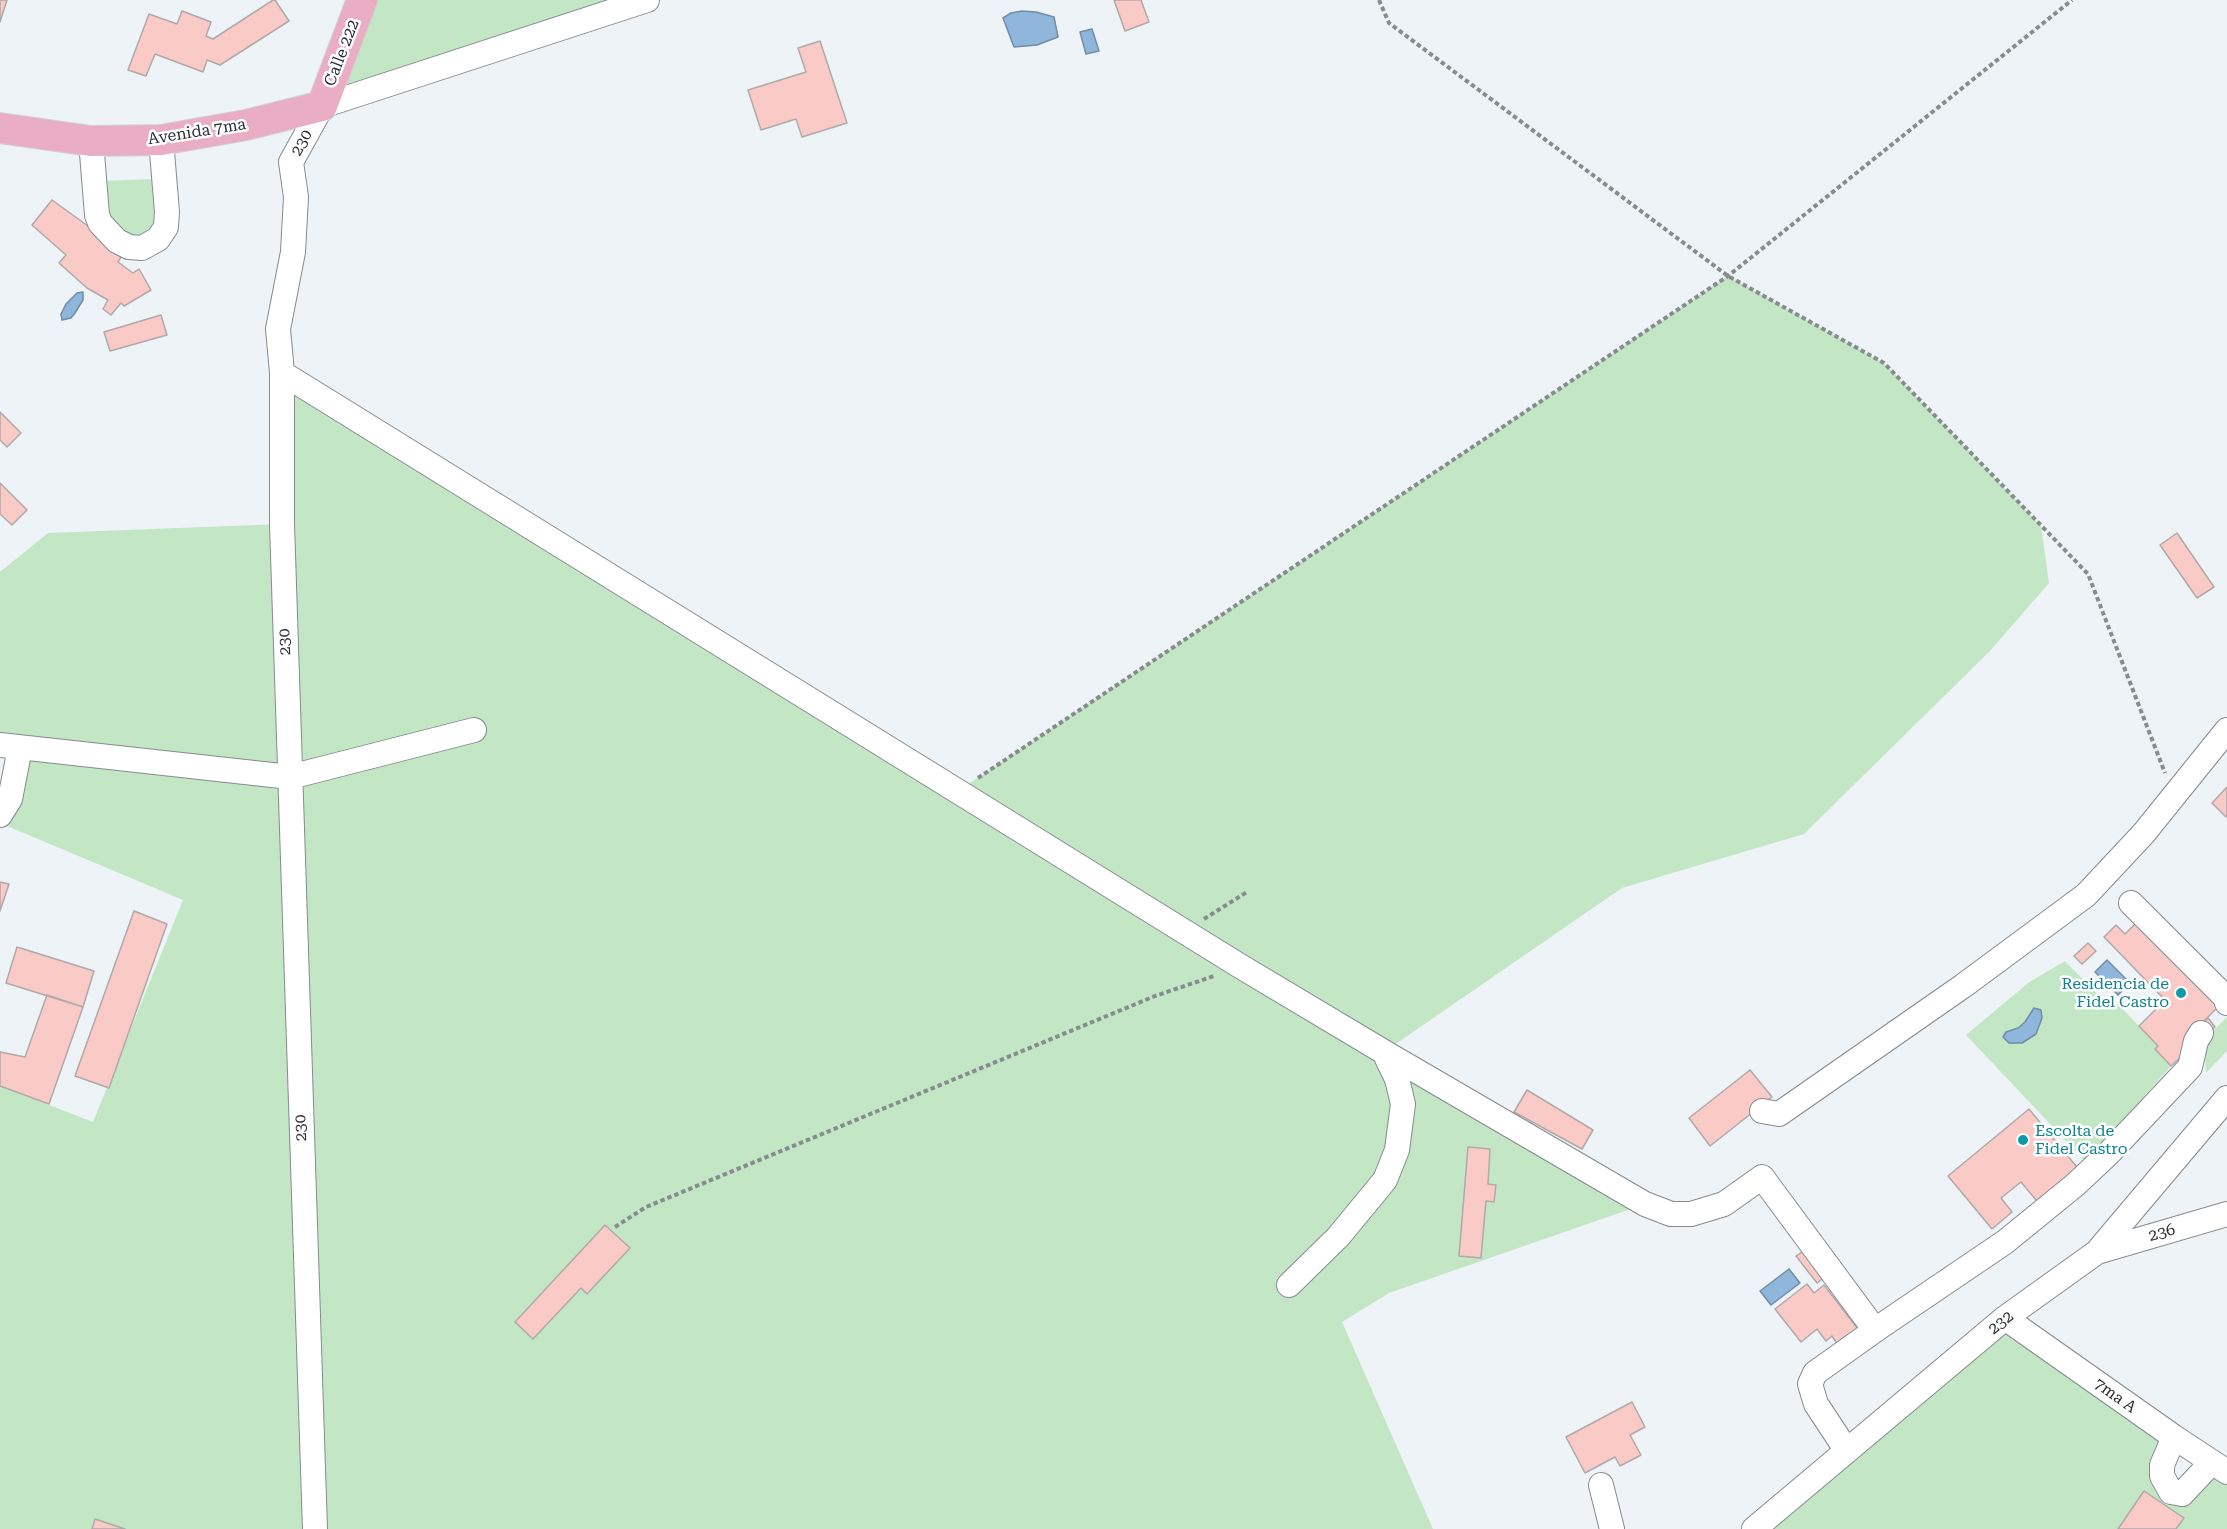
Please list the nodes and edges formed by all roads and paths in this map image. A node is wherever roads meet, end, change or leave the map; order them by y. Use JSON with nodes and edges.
{"nodes":[{"id":1,"x":362,"y":0,"type":"edge"},
{"id":2,"x":646,"y":0,"type":"edge"},
{"id":3,"x":1379,"y":0,"type":"edge"},
{"id":4,"x":2073,"y":0,"type":"edge"},
{"id":5,"x":322,"y":106,"type":"junction"},
{"id":6,"x":0,"y":128,"type":"edge"},
{"id":7,"x":161,"y":140,"type":"junction"},
{"id":8,"x":91,"y":141,"type":"junction"},
{"id":9,"x":1728,"y":276,"type":"junction"},
{"id":10,"x":282,"y":373,"type":"junction"},
{"id":11,"x":474,"y":730,"type":"dead end"},
{"id":12,"x":2227,"y":730,"type":"edge"},
{"id":13,"x":10,"y":746,"type":"edge"},
{"id":14,"x":290,"y":777,"type":"junction"},
{"id":15,"x":958,"y":791,"type":"junction"},
{"id":16,"x":2174,"y":796,"type":"junction"},
{"id":17,"x":0,"y":815,"type":"edge"},
{"id":18,"x":1246,"y":892,"type":"dead end"},
{"id":19,"x":2131,"y":903,"type":"dead end"},
{"id":20,"x":1184,"y":932,"type":"junction"},
{"id":21,"x":1240,"y":966,"type":"junction"},
{"id":22,"x":2217,"y":1016,"type":"edge"},
{"id":23,"x":1384,"y":1052,"type":"junction"},
{"id":24,"x":2227,"y":1098,"type":"edge"},
{"id":25,"x":1762,"y":1111,"type":"dead end"},
{"id":26,"x":2227,"y":1214,"type":"edge"},
{"id":27,"x":615,"y":1227,"type":"dead end"},
{"id":28,"x":2097,"y":1252,"type":"junction"},
{"id":29,"x":1289,"y":1285,"type":"dead end"},
{"id":30,"x":2005,"y":1318,"type":"junction"},
{"id":31,"x":1875,"y":1330,"type":"junction"},
{"id":32,"x":2174,"y":1437,"type":"junction"},
{"id":33,"x":1847,"y":1451,"type":"junction"},
{"id":34,"x":2220,"y":1467,"type":"edge"},
{"id":35,"x":1601,"y":1485,"type":"dead end"},
{"id":36,"x":315,"y":1529,"type":"edge"},
{"id":37,"x":1612,"y":1529,"type":"edge"},
{"id":38,"x":1755,"y":1529,"type":"edge"}],
"edges":[{"from":1,"to":5,"type":"main road","name":"Calle 222"},
{"from":2,"to":5,"type":"street"},
{"from":3,"to":9,"type":"path"},
{"from":4,"to":9,"type":"path"},
{"from":5,"to":7,"type":"main road","name":"Avenida 7ma"},
{"from":5,"to":10,"type":"street","name":"230"},
{"from":6,"to":8,"type":"main road","name":"Avenida 7ma"},
{"from":7,"to":8,"type":"main road","name":"Avenida 7ma"},
{"from":7,"to":8,"type":"street"},
{"from":9,"to":15,"type":"path"},
{"from":9,"to":16,"type":"path"},
{"from":10,"to":14,"type":"street","name":"230"},
{"from":10,"to":15,"type":"street"},
{"from":11,"to":14,"type":"street"},
{"from":12,"to":16,"type":"street"},
{"from":13,"to":14,"type":"street"},
{"from":13,"to":17,"type":"street"},
{"from":14,"to":36,"type":"street","name":"230"},
{"from":15,"to":20,"type":"street"},
{"from":16,"to":25,"type":"street"},
{"from":18,"to":20,"type":"path"},
{"from":19,"to":22,"type":"street"},
{"from":20,"to":21,"type":"street"},
{"from":21,"to":23,"type":"street"},
{"from":21,"to":27,"type":"path"},
{"from":22,"to":31,"type":"street"},
{"from":23,"to":29,"type":"street"},
{"from":23,"to":31,"type":"street"},
{"from":24,"to":28,"type":"street","name":"232"},
{"from":26,"to":28,"type":"street","name":"236"},
{"from":28,"to":30,"type":"street","name":"232"},
{"from":30,"to":32,"type":"street","name":"7ma A"},
{"from":30,"to":33,"type":"street","name":"232"},
{"from":31,"to":33,"type":"street"},
{"from":32,"to":34,"type":"street","name":"7ma A"},
{"from":32,"to":34,"type":"street"},
{"from":33,"to":38,"type":"street","name":"232"},
{"from":35,"to":37,"type":"street"}]}
